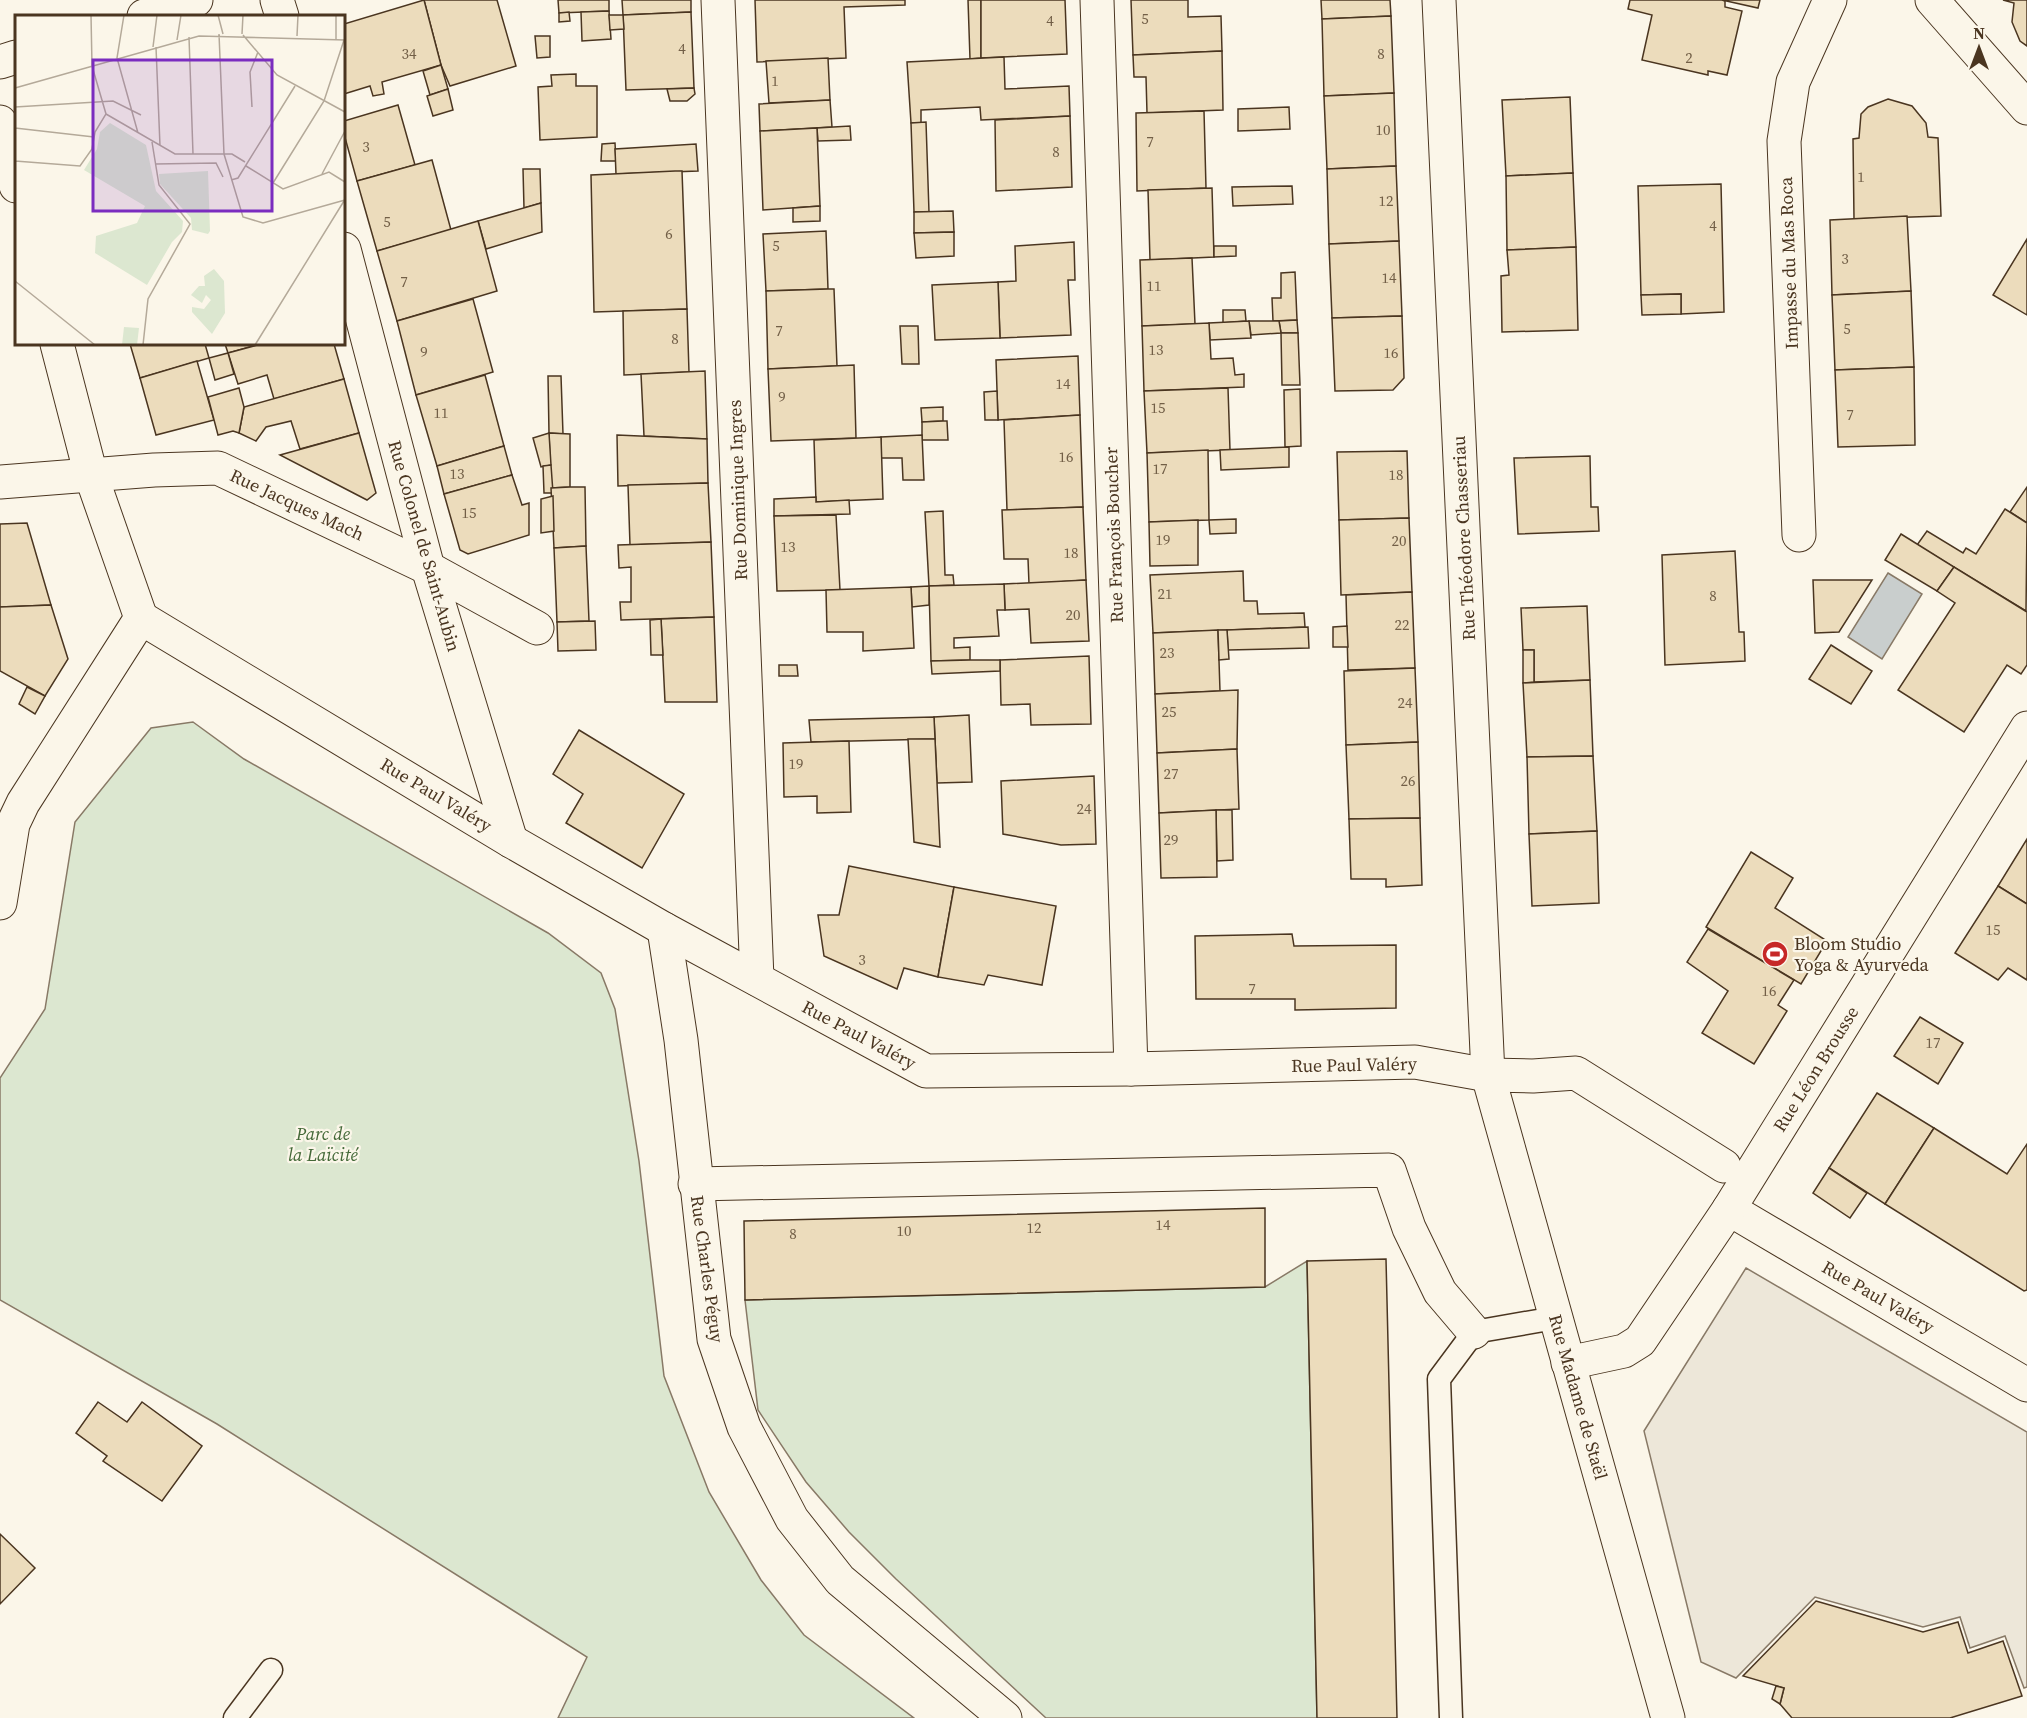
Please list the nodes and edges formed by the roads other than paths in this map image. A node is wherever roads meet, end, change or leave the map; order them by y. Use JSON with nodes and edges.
{"nodes":[{"id":1,"x":196,"y":0,"type":"edge"},
{"id":2,"x":277,"y":0,"type":"edge"},
{"id":3,"x":718,"y":0,"type":"edge"},
{"id":4,"x":1097,"y":0,"type":"edge"},
{"id":5,"x":1439,"y":0,"type":"edge"},
{"id":6,"x":1830,"y":0,"type":"edge"},
{"id":7,"x":1932,"y":0,"type":"edge"},
{"id":8,"x":147,"y":15,"type":"edge"},
{"id":9,"x":282,"y":15,"type":"edge"},
{"id":10,"x":15,"y":57,"type":"edge"},
{"id":11,"x":0,"y":62,"type":"edge"},
{"id":12,"x":2027,"y":108,"type":"edge"},
{"id":13,"x":0,"y":122,"type":"edge"},
{"id":14,"x":15,"y":182,"type":"edge"},
{"id":15,"x":345,"y":253,"type":"edge"},
{"id":16,"x":57,"y":345,"type":"edge"},
{"id":17,"x":91,"y":476,"type":"junction"},
{"id":18,"x":0,"y":482,"type":"edge"},
{"id":19,"x":1798,"y":535,"type":"dead end"},
{"id":20,"x":428,"y":568,"type":"junction"},
{"id":21,"x":141,"y":618,"type":"junction"},
{"id":22,"x":537,"y":628,"type":"dead end"},
{"id":23,"x":2027,"y":728,"type":"edge"},
{"id":24,"x":511,"y":841,"type":"junction"},
{"id":25,"x":1,"y":887,"type":"edge"},
{"id":26,"x":664,"y":928,"type":"junction"},
{"id":27,"x":757,"y":979,"type":"junction"},
{"id":28,"x":1131,"y":1069,"type":"junction"},
{"id":29,"x":1488,"y":1075,"type":"junction"},
{"id":30,"x":1724,"y":1166,"type":"dead end"},
{"id":31,"x":695,"y":1184,"type":"junction"},
{"id":32,"x":1728,"y":1209,"type":"junction"},
{"id":33,"x":1555,"y":1317,"type":"junction"},
{"id":34,"x":1474,"y":1332,"type":"junction"},
{"id":35,"x":1568,"y":1363,"type":"junction"},
{"id":36,"x":2027,"y":1385,"type":"edge"},
{"id":37,"x":271,"y":1670,"type":"dead end"},
{"id":38,"x":235,"y":1718,"type":"edge"},
{"id":39,"x":1005,"y":1718,"type":"edge"},
{"id":40,"x":1451,"y":1718,"type":"edge"},
{"id":41,"x":1668,"y":1718,"type":"edge"}],
"edges":[{"from":1,"to":8,"type":"street"},
{"from":2,"to":9,"type":"street"},
{"from":3,"to":27,"type":"street","name":"Rue Dominique Ingres"},
{"from":4,"to":28,"type":"street","name":"Rue François Boucher"},
{"from":5,"to":29,"type":"street","name":"Rue Théodore Chasseriau"},
{"from":6,"to":19,"type":"street","name":"Impasse du Mas Roca"},
{"from":7,"to":12,"type":"street"},
{"from":10,"to":11,"type":"street"},
{"from":13,"to":14,"type":"street"},
{"from":15,"to":20,"type":"street","name":"Rue Colonel de Saint-Aubin"},
{"from":16,"to":17,"type":"street"},
{"from":17,"to":18,"type":"street","name":"Rue Jacques Mach"},
{"from":17,"to":20,"type":"street","name":"Rue Jacques Mach"},
{"from":17,"to":21,"type":"street"},
{"from":20,"to":22,"type":"street","name":"Rue Jacques Mach"},
{"from":20,"to":24,"type":"street","name":"Rue Colonel de Saint-Aubin"},
{"from":21,"to":24,"type":"street","name":"Rue Paul Valéry"},
{"from":21,"to":25,"type":"street"},
{"from":23,"to":32,"type":"street","name":"Rue Léon Brousse"},
{"from":24,"to":26,"type":"street","name":"Rue Paul Valéry"},
{"from":26,"to":27,"type":"street","name":"Rue Paul Valéry"},
{"from":26,"to":31,"type":"street","name":"Rue Charles Péguy"},
{"from":27,"to":28,"type":"street","name":"Rue Paul Valéry"},
{"from":28,"to":29,"type":"street","name":"Rue Paul Valéry"},
{"from":29,"to":30,"type":"street","name":"Rue Paul Valéry"},
{"from":29,"to":33,"type":"street","name":"Rue Madame de Staël"},
{"from":31,"to":34,"type":"street"},
{"from":31,"to":39,"type":"street","name":"Rue Charles Péguy"},
{"from":32,"to":35,"type":"street","name":"Rue Léon Brousse"},
{"from":32,"to":36,"type":"street","name":"Rue Paul Valéry"},
{"from":33,"to":34,"type":"lane"},
{"from":33,"to":35,"type":"street","name":"Rue Madame de Staël"},
{"from":34,"to":40,"type":"lane"},
{"from":35,"to":41,"type":"street","name":"Rue Madame de Staël"},
{"from":37,"to":38,"type":"lane"}]}
